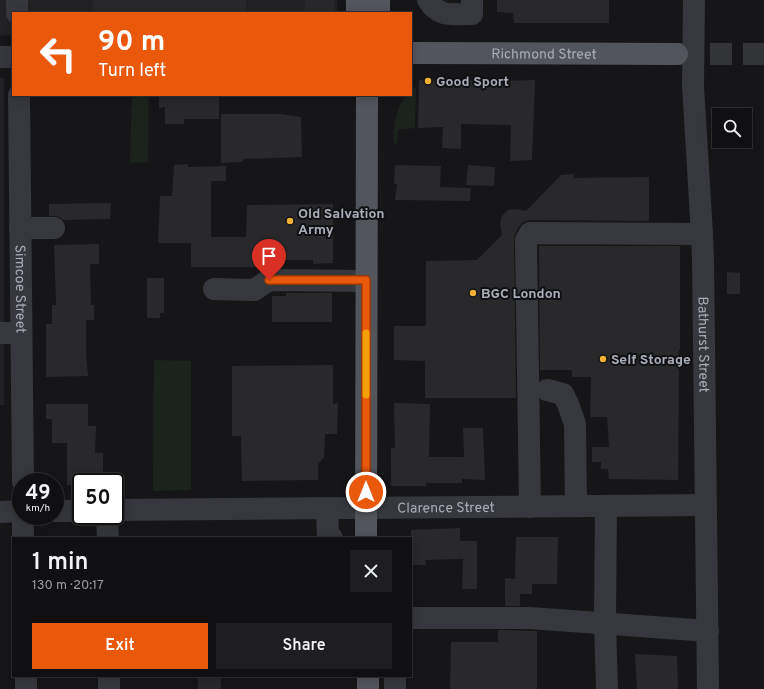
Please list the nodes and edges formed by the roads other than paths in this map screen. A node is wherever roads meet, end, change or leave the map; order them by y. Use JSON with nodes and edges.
{"nodes":[{"id":1,"x":17,"y":0,"type":"edge"},
{"id":2,"x":357,"y":0,"type":"edge"},
{"id":3,"x":379,"y":0,"type":"edge"},
{"id":4,"x":428,"y":0,"type":"edge"},
{"id":5,"x":472,"y":0,"type":"edge"},
{"id":6,"x":694,"y":0,"type":"edge"},
{"id":7,"x":17,"y":12,"type":"edge"},
{"id":8,"x":357,"y":12,"type":"edge"},
{"id":9,"x":378,"y":12,"type":"edge"},
{"id":10,"x":412,"y":53,"type":"edge"},
{"id":11,"x":678,"y":54,"type":"tunnel mouth"},
{"id":12,"x":0,"y":57,"type":"edge"},
{"id":13,"x":12,"y":57,"type":"edge"},
{"id":14,"x":18,"y":96,"type":"edge"},
{"id":15,"x":367,"y":96,"type":"edge"},
{"id":16,"x":20,"y":228,"type":"junction"},
{"id":17,"x":54,"y":228,"type":"dead end"},
{"id":18,"x":702,"y":234,"type":"junction"},
{"id":19,"x":366,"y":280,"type":"junction"},
{"id":20,"x":214,"y":289,"type":"dead end"},
{"id":21,"x":10,"y":333,"type":"edge"},
{"id":22,"x":547,"y":390,"type":"dead end"},
{"id":23,"x":22,"y":473,"type":"edge"},
{"id":24,"x":706,"y":505,"type":"junction"},
{"id":25,"x":530,"y":506,"type":"junction"},
{"id":26,"x":576,"y":506,"type":"junction"},
{"id":27,"x":606,"y":506,"type":"junction"},
{"id":28,"x":327,"y":508,"type":"junction"},
{"id":29,"x":366,"y":508,"type":"junction"},
{"id":30,"x":124,"y":510,"type":"edge"},
{"id":31,"x":0,"y":512,"type":"edge"},
{"id":32,"x":12,"y":512,"type":"edge"},
{"id":33,"x":23,"y":525,"type":"edge"},
{"id":34,"x":107,"y":525,"type":"edge"},
{"id":35,"x":24,"y":537,"type":"edge"},
{"id":36,"x":108,"y":537,"type":"edge"},
{"id":37,"x":330,"y":537,"type":"edge"},
{"id":38,"x":366,"y":537,"type":"edge"},
{"id":39,"x":412,"y":618,"type":"edge"},
{"id":40,"x":605,"y":623,"type":"junction"},
{"id":41,"x":708,"y":631,"type":"junction"},
{"id":42,"x":26,"y":677,"type":"edge"},
{"id":43,"x":109,"y":677,"type":"edge"},
{"id":44,"x":368,"y":677,"type":"edge"},
{"id":45,"x":395,"y":677,"type":"edge"},
{"id":46,"x":26,"y":689,"type":"edge"},
{"id":47,"x":109,"y":689,"type":"edge"},
{"id":48,"x":368,"y":689,"type":"edge"},
{"id":49,"x":395,"y":689,"type":"edge"},
{"id":50,"x":607,"y":689,"type":"edge"},
{"id":51,"x":708,"y":689,"type":"edge"}],
"edges":[{"from":1,"to":7,"type":"street"},
{"from":2,"to":8,"type":"main road"},
{"from":3,"to":9,"type":"main road"},
{"from":4,"to":5,"type":"street"},
{"from":6,"to":18,"type":"street","name":"Bathurst Street"},
{"from":10,"to":11,"type":"main road","name":"Richmond Street"},
{"from":12,"to":13,"type":"street"},
{"from":14,"to":16,"type":"street","name":"Simcoe Street"},
{"from":15,"to":19,"type":"main road"},
{"from":16,"to":17,"type":"street"},
{"from":16,"to":21,"type":"street","name":"Simcoe Street"},
{"from":18,"to":24,"type":"street","name":"Bathurst Street"},
{"from":18,"to":25,"type":"street"},
{"from":19,"to":20,"type":"street"},
{"from":19,"to":29,"type":"main road"},
{"from":21,"to":23,"type":"street","name":"Simcoe Street"},
{"from":22,"to":26,"type":"street"},
{"from":24,"to":27,"type":"street","name":"Clarence Street"},
{"from":24,"to":41,"type":"street","name":"Bathurst Street"},
{"from":25,"to":26,"type":"street","name":"Clarence Street"},
{"from":25,"to":29,"type":"street","name":"Clarence Street"},
{"from":26,"to":27,"type":"street","name":"Clarence Street"},
{"from":27,"to":40,"type":"street"},
{"from":28,"to":29,"type":"street","name":"Clarence Street"},
{"from":28,"to":30,"type":"street","name":"Clarence Street"},
{"from":28,"to":37,"type":"street"},
{"from":29,"to":38,"type":"main road"},
{"from":31,"to":32,"type":"street"},
{"from":33,"to":35,"type":"street"},
{"from":34,"to":36,"type":"street"},
{"from":39,"to":40,"type":"street"},
{"from":40,"to":41,"type":"street"},
{"from":40,"to":50,"type":"street"},
{"from":41,"to":51,"type":"street","name":"Bathurst Street"},
{"from":42,"to":46,"type":"street"},
{"from":43,"to":47,"type":"street"},
{"from":44,"to":48,"type":"main road"},
{"from":45,"to":49,"type":"street"}]}
